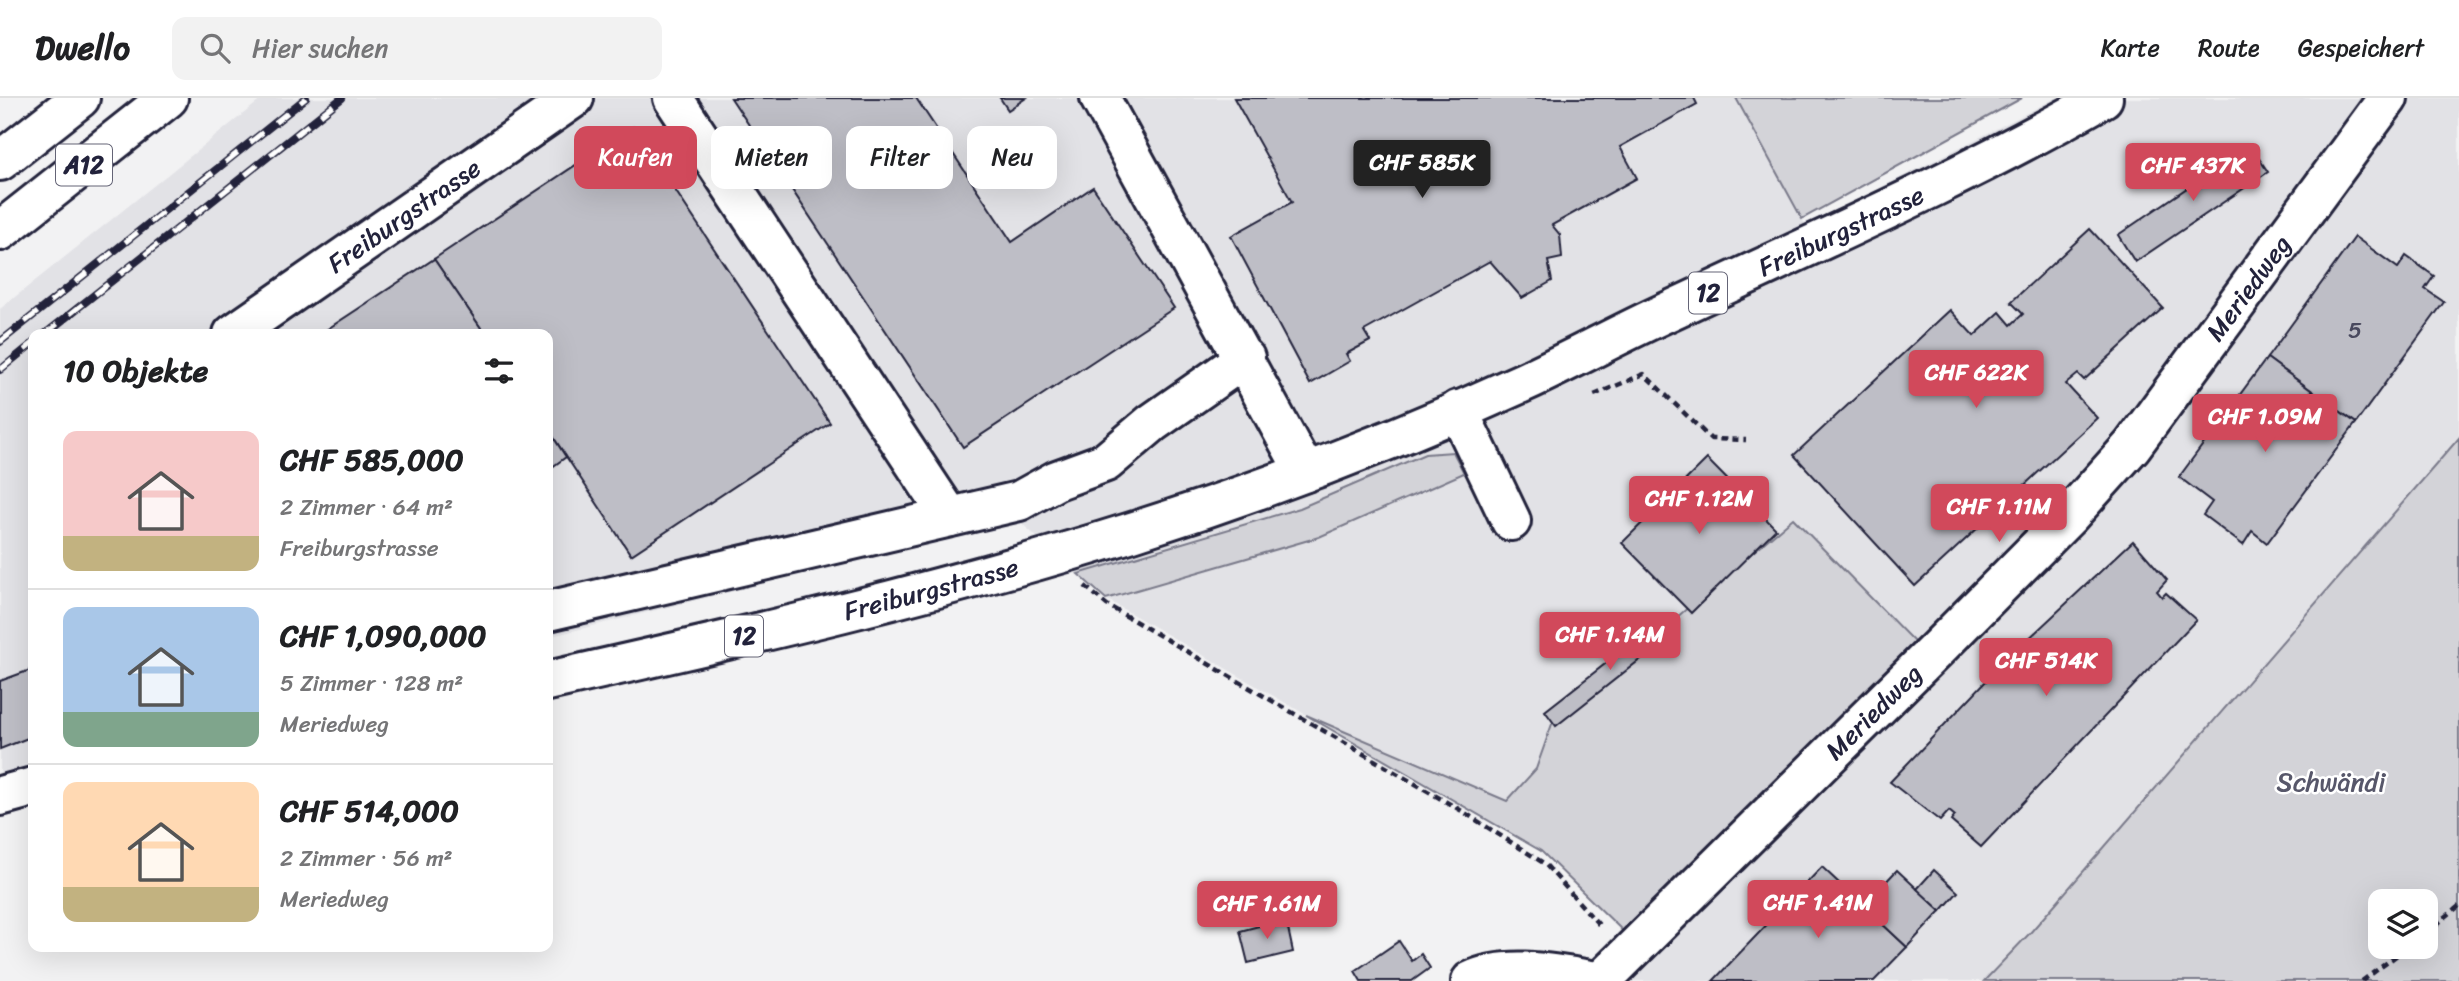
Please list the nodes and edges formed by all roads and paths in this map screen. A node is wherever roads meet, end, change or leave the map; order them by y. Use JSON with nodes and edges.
{"nodes":[{"id":1,"x":80,"y":98,"type":"edge"},
{"id":2,"x":168,"y":98,"type":"edge"},
{"id":3,"x":575,"y":98,"type":"edge"},
{"id":4,"x":673,"y":98,"type":"edge"},
{"id":5,"x":1100,"y":98,"type":"edge"},
{"id":6,"x":2103,"y":98,"type":"edge"},
{"id":7,"x":2388,"y":98,"type":"edge"},
{"id":8,"x":0,"y":161,"type":"edge"},
{"id":9,"x":0,"y":231,"type":"edge"},
{"id":10,"x":240,"y":329,"type":"edge"},
{"id":11,"x":1245,"y":358,"type":"junction"},
{"id":12,"x":1587,"y":398,"type":"dead end"},
{"id":13,"x":1458,"y":410,"type":"junction"},
{"id":14,"x":1746,"y":440,"type":"dead end"},
{"id":15,"x":1305,"y":472,"type":"junction"},
{"id":16,"x":950,"y":517,"type":"junction"},
{"id":17,"x":1511,"y":521,"type":"dead end"},
{"id":18,"x":1049,"y":556,"type":"junction"},
{"id":19,"x":553,"y":610,"type":"edge"},
{"id":20,"x":553,"y":680,"type":"edge"},
{"id":21,"x":28,"y":788,"type":"edge"},
{"id":22,"x":0,"y":796,"type":"edge"},
{"id":23,"x":2459,"y":906,"type":"edge"},
{"id":24,"x":2438,"y":923,"type":"edge"},
{"id":25,"x":2392,"y":959,"type":"edge"},
{"id":26,"x":1608,"y":972,"type":"edge"},
{"id":27,"x":1471,"y":981,"type":"edge"},
{"id":28,"x":2362,"y":981,"type":"edge"}],
"edges":[{"from":1,"to":8,"type":"main road","number":"A12"},
{"from":2,"to":9,"type":"main road","number":"A12"},
{"from":3,"to":10,"type":"main road","name":"Freiburgstrasse"},
{"from":4,"to":16,"type":"main road"},
{"from":5,"to":11,"type":"main road"},
{"from":6,"to":13,"type":"main road","name":"Freiburgstrasse","number":"12"},
{"from":7,"to":26,"type":"main road","name":"Meriedweg"},
{"from":11,"to":15,"type":"main road"},
{"from":11,"to":16,"type":"main road"},
{"from":12,"to":14,"type":"path"},
{"from":13,"to":15,"type":"main road","name":"Freiburgstrasse","number":"12"},
{"from":13,"to":17,"type":"main road"},
{"from":15,"to":18,"type":"main road","name":"Freiburgstrasse","number":"12"},
{"from":16,"to":19,"type":"main road"},
{"from":18,"to":20,"type":"main road","name":"Freiburgstrasse","number":"12"},
{"from":18,"to":26,"type":"path"},
{"from":21,"to":22,"type":"main road"},
{"from":23,"to":24,"type":"path"},
{"from":25,"to":28,"type":"path"},
{"from":26,"to":27,"type":"main road"}]}
